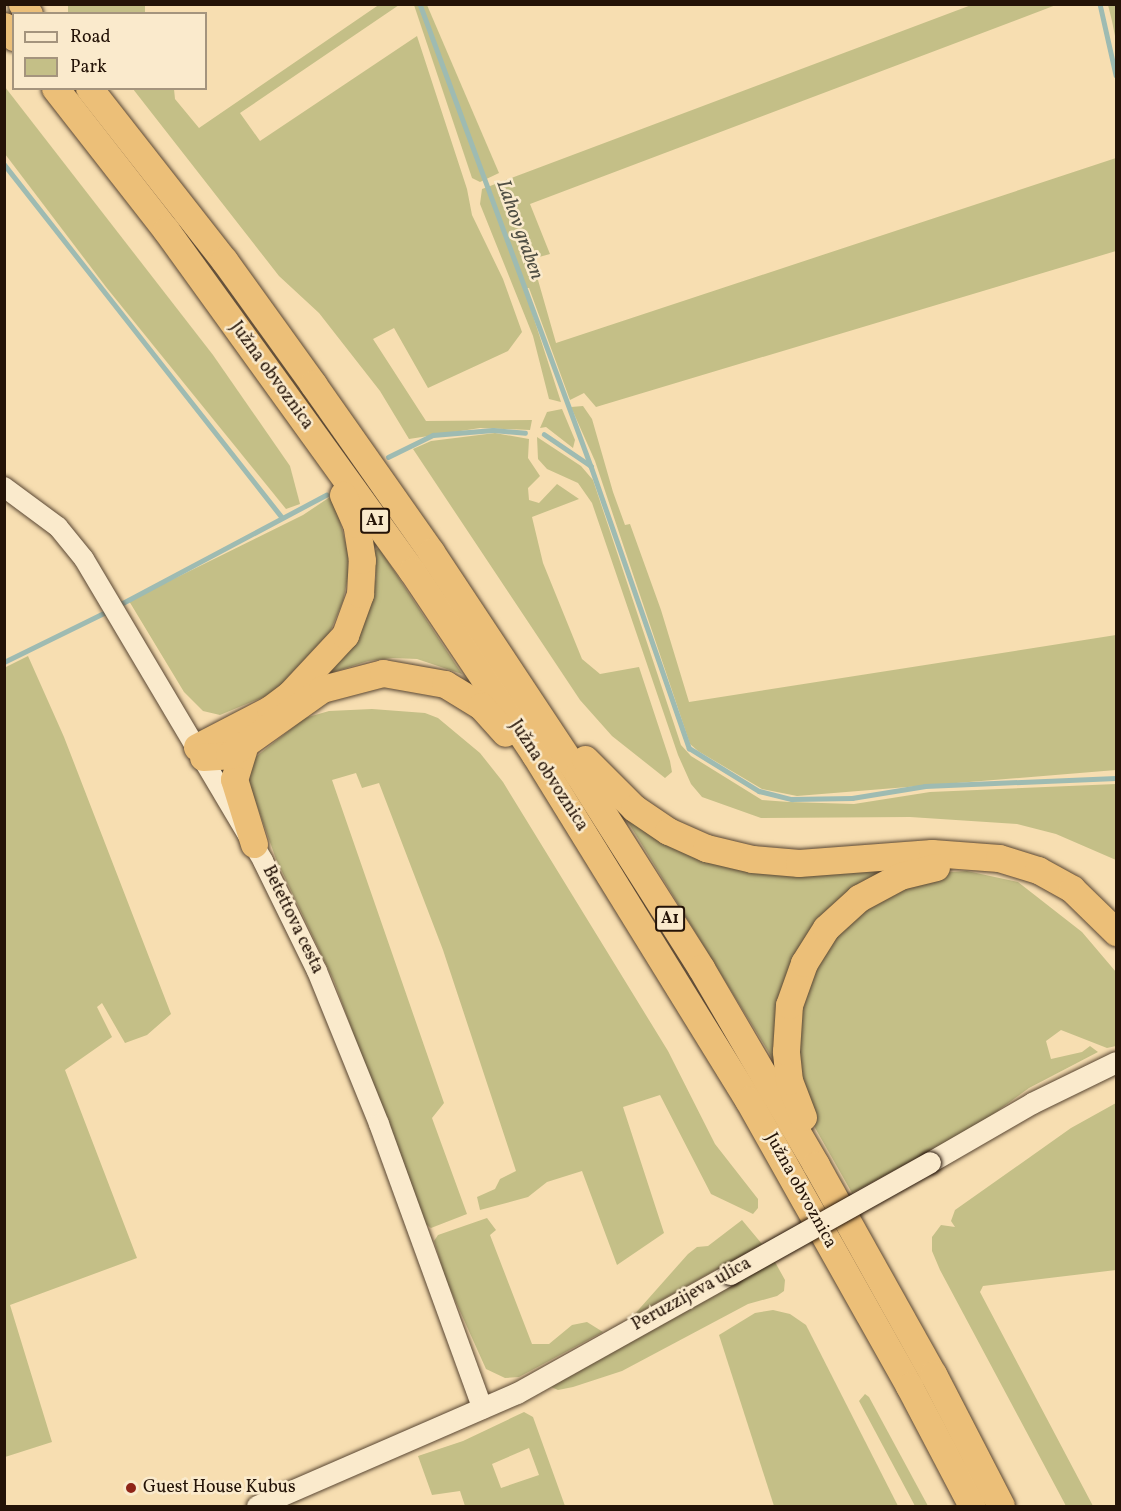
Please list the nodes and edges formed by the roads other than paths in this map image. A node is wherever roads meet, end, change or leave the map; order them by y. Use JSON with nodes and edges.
{"nodes":[{"id":1,"x":57,"y":90,"type":"edge"},
{"id":2,"x":91,"y":90,"type":"edge"},
{"id":3,"x":166,"y":230,"type":"junction"},
{"id":4,"x":4,"y":487,"type":"edge"},
{"id":5,"x":516,"y":678,"type":"junction"},
{"id":6,"x":244,"y":744,"type":"junction"},
{"id":7,"x":200,"y":752,"type":"junction"},
{"id":8,"x":575,"y":818,"type":"junction"},
{"id":9,"x":254,"y":844,"type":"junction"},
{"id":10,"x":1116,"y":932,"type":"edge"},
{"id":11,"x":1116,"y":953,"type":"edge"},
{"id":12,"x":1116,"y":1062,"type":"edge"},
{"id":13,"x":816,"y":1165,"type":"junction"},
{"id":14,"x":483,"y":1409,"type":"junction"},
{"id":15,"x":257,"y":1506,"type":"edge"},
{"id":16,"x":972,"y":1506,"type":"edge"},
{"id":17,"x":1001,"y":1506,"type":"edge"}],
"edges":[{"from":1,"to":3,"type":"highway","name":"Južna obvoznica","number":"A1"},
{"from":2,"to":5,"type":"highway","name":"Južna obvoznica","number":"A1"},
{"from":3,"to":7,"type":"highway"},
{"from":3,"to":8,"type":"highway","name":"Južna obvoznica","number":"A1"},
{"from":4,"to":7,"type":"street","name":"Betettova cesta"},
{"from":5,"to":10,"type":"highway"},
{"from":5,"to":13,"type":"highway","name":"Južna obvoznica","number":"A1"},
{"from":6,"to":7,"type":"highway"},
{"from":6,"to":8,"type":"highway"},
{"from":6,"to":9,"type":"highway"},
{"from":7,"to":9,"type":"street","name":"Betettova cesta"},
{"from":8,"to":16,"type":"highway","name":"Južna obvoznica","number":"A1"},
{"from":9,"to":14,"type":"street","name":"Betettova cesta"},
{"from":11,"to":13,"type":"highway"},
{"from":12,"to":14,"type":"main road","name":"Peruzzijeva ulica","bridge":true},
{"from":13,"to":17,"type":"highway","name":"Južna obvoznica","number":"A1"},
{"from":14,"to":15,"type":"main road","name":"Peruzzijeva ulica"}]}
